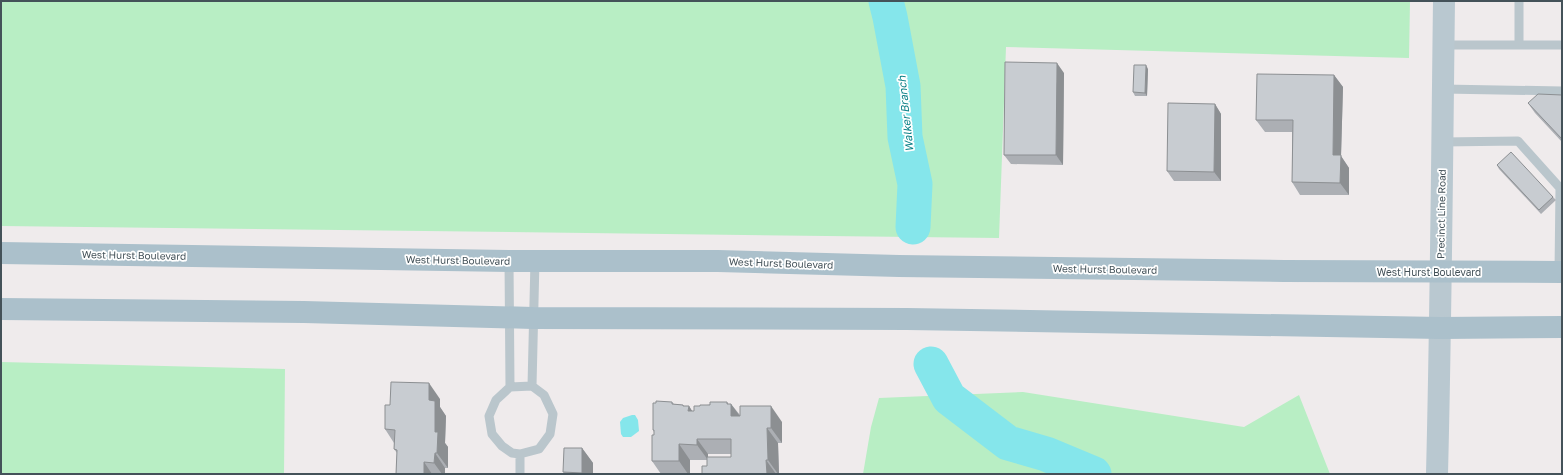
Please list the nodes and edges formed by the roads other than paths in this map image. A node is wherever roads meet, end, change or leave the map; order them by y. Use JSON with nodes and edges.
{"nodes":[{"id":1,"x":1444,"y":1,"type":"edge"},
{"id":2,"x":1519,"y":1,"type":"edge"},
{"id":3,"x":1443,"y":45,"type":"junction"},
{"id":4,"x":1519,"y":45,"type":"junction"},
{"id":5,"x":1562,"y":45,"type":"edge"},
{"id":6,"x":1443,"y":89,"type":"junction"},
{"id":7,"x":1562,"y":90,"type":"edge"},
{"id":8,"x":1442,"y":142,"type":"junction"},
{"id":9,"x":1,"y":253,"type":"edge"},
{"id":10,"x":534,"y":260,"type":"junction"},
{"id":11,"x":509,"y":261,"type":"junction"},
{"id":12,"x":1440,"y":272,"type":"junction"},
{"id":13,"x":1561,"y":272,"type":"edge"},
{"id":14,"x":1,"y":309,"type":"edge"},
{"id":15,"x":509,"y":317,"type":"junction"},
{"id":16,"x":533,"y":318,"type":"junction"},
{"id":17,"x":1562,"y":327,"type":"edge"},
{"id":18,"x":1441,"y":328,"type":"junction"},
{"id":19,"x":532,"y":386,"type":"junction"},
{"id":20,"x":510,"y":387,"type":"junction"},
{"id":21,"x":520,"y":454,"type":"junction"},
{"id":22,"x":520,"y":474,"type":"edge"},
{"id":23,"x":1437,"y":474,"type":"edge"}],
"edges":[{"from":1,"to":3,"type":"main road","name":"Precinct Line Road"},
{"from":2,"to":4,"type":"lane"},
{"from":3,"to":4,"type":"lane"},
{"from":3,"to":6,"type":"main road","name":"Precinct Line Road"},
{"from":4,"to":5,"type":"lane"},
{"from":6,"to":7,"type":"lane"},
{"from":6,"to":8,"type":"main road","name":"Precinct Line Road"},
{"from":8,"to":12,"type":"main road","name":"Precinct Line Road"},
{"from":8,"to":13,"type":"lane"},
{"from":9,"to":11,"type":"main road","name":"West Hurst Boulevard"},
{"from":10,"to":11,"type":"main road","name":"West Hurst Boulevard"},
{"from":10,"to":12,"type":"main road","name":"West Hurst Boulevard"},
{"from":10,"to":16,"type":"lane"},
{"from":11,"to":15,"type":"lane"},
{"from":12,"to":13,"type":"main road","name":"West Hurst Boulevard"},
{"from":12,"to":18,"type":"main road","name":"Precinct Line Road"},
{"from":14,"to":15,"type":"main road"},
{"from":15,"to":16,"type":"main road"},
{"from":15,"to":20,"type":"lane"},
{"from":16,"to":18,"type":"main road"},
{"from":16,"to":19,"type":"lane"},
{"from":17,"to":18,"type":"main road"},
{"from":18,"to":23,"type":"main road","name":"Precinct Line Road"},
{"from":19,"to":20,"type":"lane"},
{"from":19,"to":21,"type":"lane"},
{"from":20,"to":21,"type":"lane"},
{"from":21,"to":22,"type":"lane"}]}
